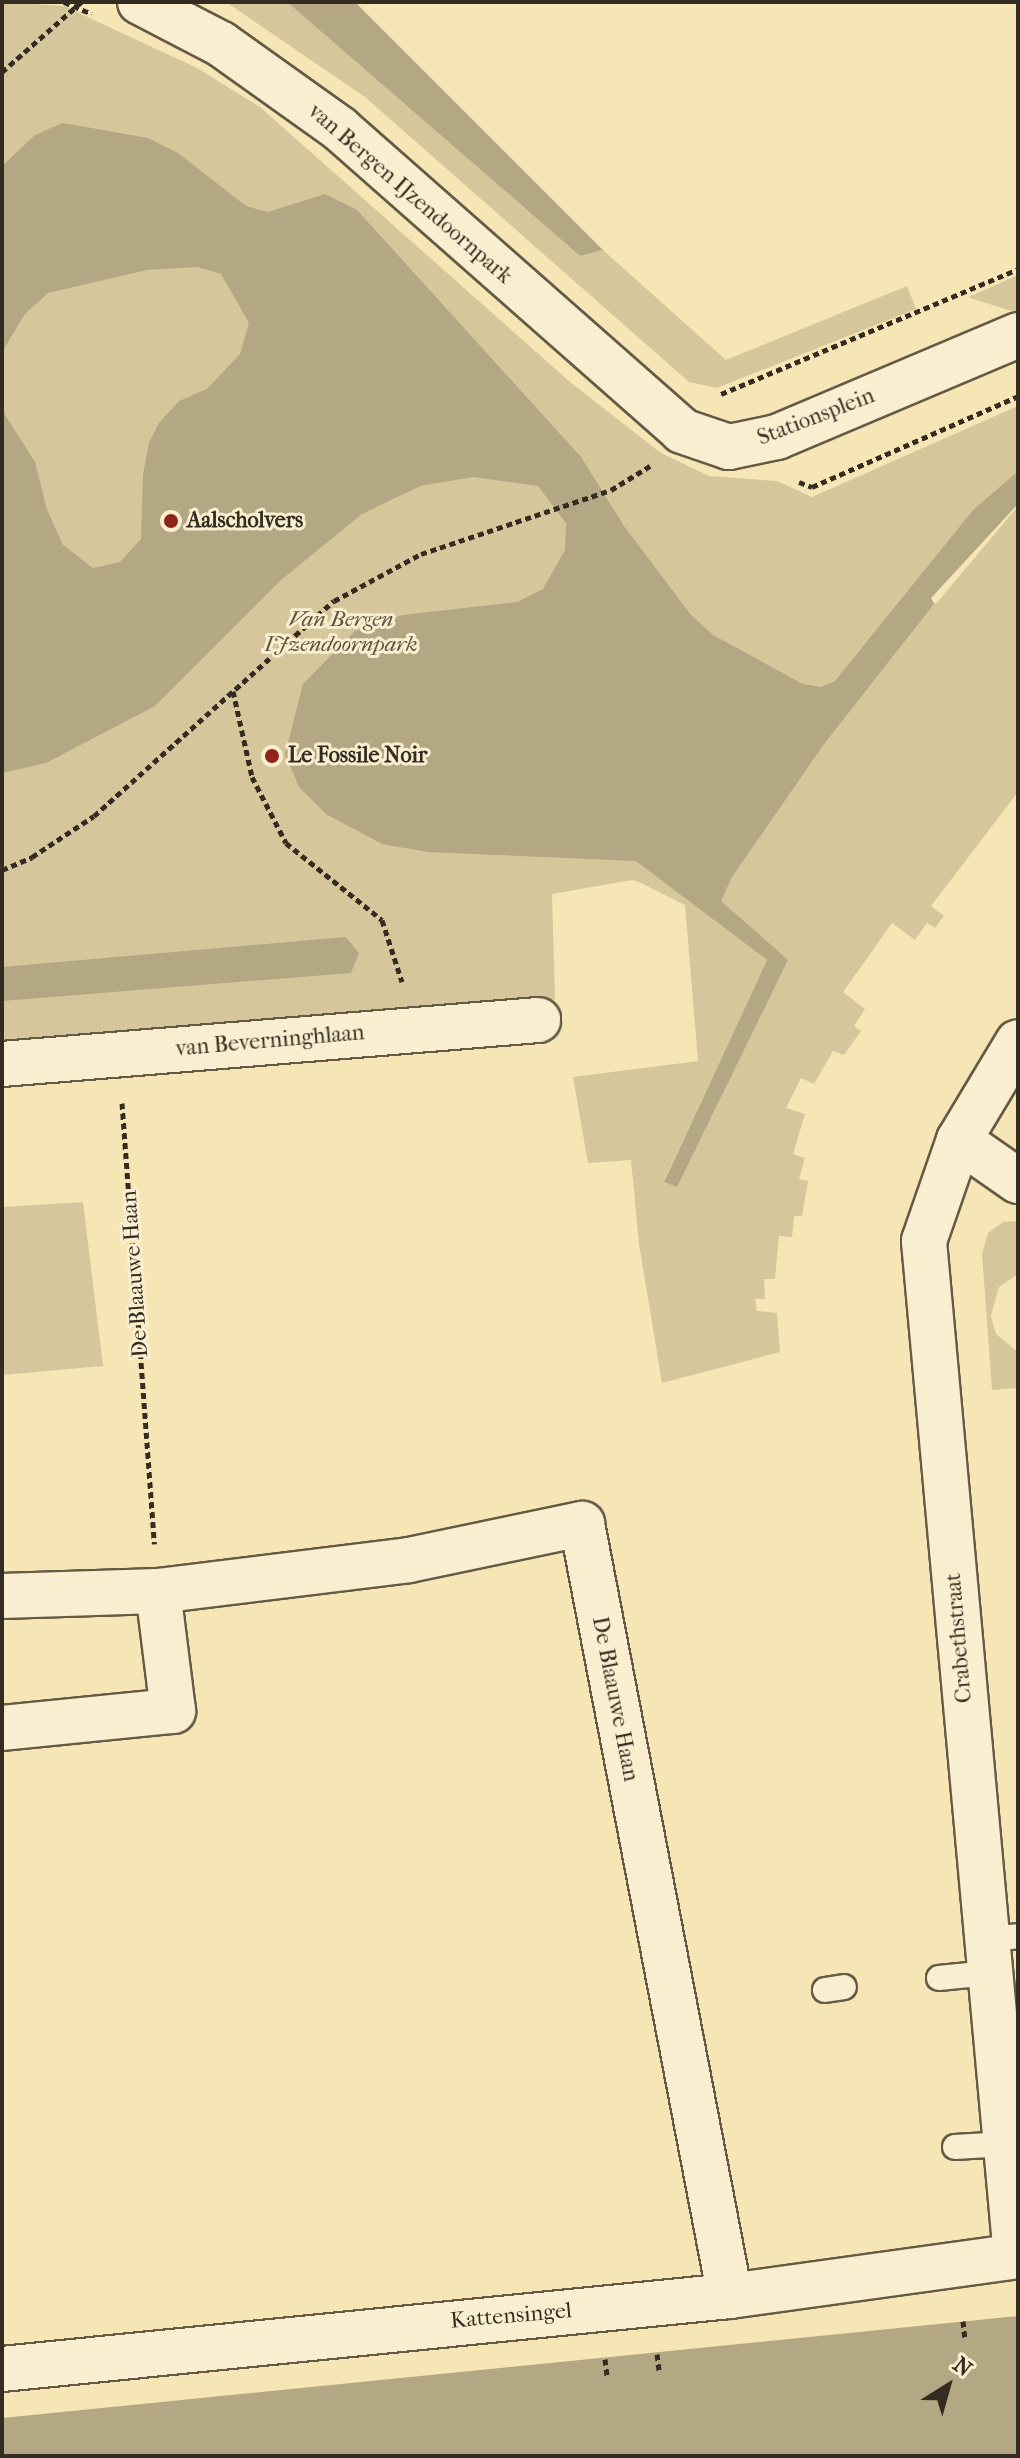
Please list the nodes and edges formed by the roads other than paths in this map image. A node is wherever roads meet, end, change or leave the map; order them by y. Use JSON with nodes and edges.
{"nodes":[{"id":1,"x":140,"y":2,"type":"edge"},
{"id":2,"x":1018,"y":335,"type":"edge"},
{"id":3,"x":624,"y":381,"type":"joint"},
{"id":4,"x":538,"y":1020,"type":"dead end"},
{"id":5,"x":1018,"y":1042,"type":"edge"},
{"id":6,"x":2,"y":1064,"type":"edge"},
{"id":7,"x":959,"y":1140,"type":"junction"},
{"id":8,"x":1018,"y":1181,"type":"edge"},
{"id":9,"x":158,"y":1591,"type":"junction"},
{"id":10,"x":2,"y":1596,"type":"edge"},
{"id":11,"x":2,"y":1728,"type":"edge"},
{"id":12,"x":998,"y":1950,"type":"edge"},
{"id":13,"x":939,"y":1978,"type":"dead end"},
{"id":14,"x":1005,"y":2144,"type":"junction"},
{"id":15,"x":955,"y":2147,"type":"dead end"},
{"id":16,"x":1017,"y":2256,"type":"edge"},
{"id":17,"x":730,"y":2296,"type":"junction"},
{"id":18,"x":2,"y":2369,"type":"edge"}],
"edges":[{"from":1,"to":3,"type":"street","name":"van Bergen IJzendoornpark"},
{"from":2,"to":3,"type":"street","name":"Stationsplein"},
{"from":4,"to":6,"type":"street","name":"van Beverninghlaan"},
{"from":5,"to":7,"type":"street","name":"Crabethstraat"},
{"from":7,"to":8,"type":"street"},
{"from":7,"to":12,"type":"street","name":"Crabethstraat"},
{"from":9,"to":10,"type":"street","name":"De Blaauwe Haan"},
{"from":9,"to":11,"type":"street"},
{"from":9,"to":17,"type":"street","name":"De Blaauwe Haan"},
{"from":12,"to":13,"type":"lane"},
{"from":12,"to":14,"type":"street","name":"Crabethstraat"},
{"from":14,"to":15,"type":"lane"},
{"from":14,"to":16,"type":"street","name":"Crabethstraat"},
{"from":16,"to":17,"type":"street","name":"Kattensingel"},
{"from":17,"to":18,"type":"street","name":"Kattensingel"}]}
